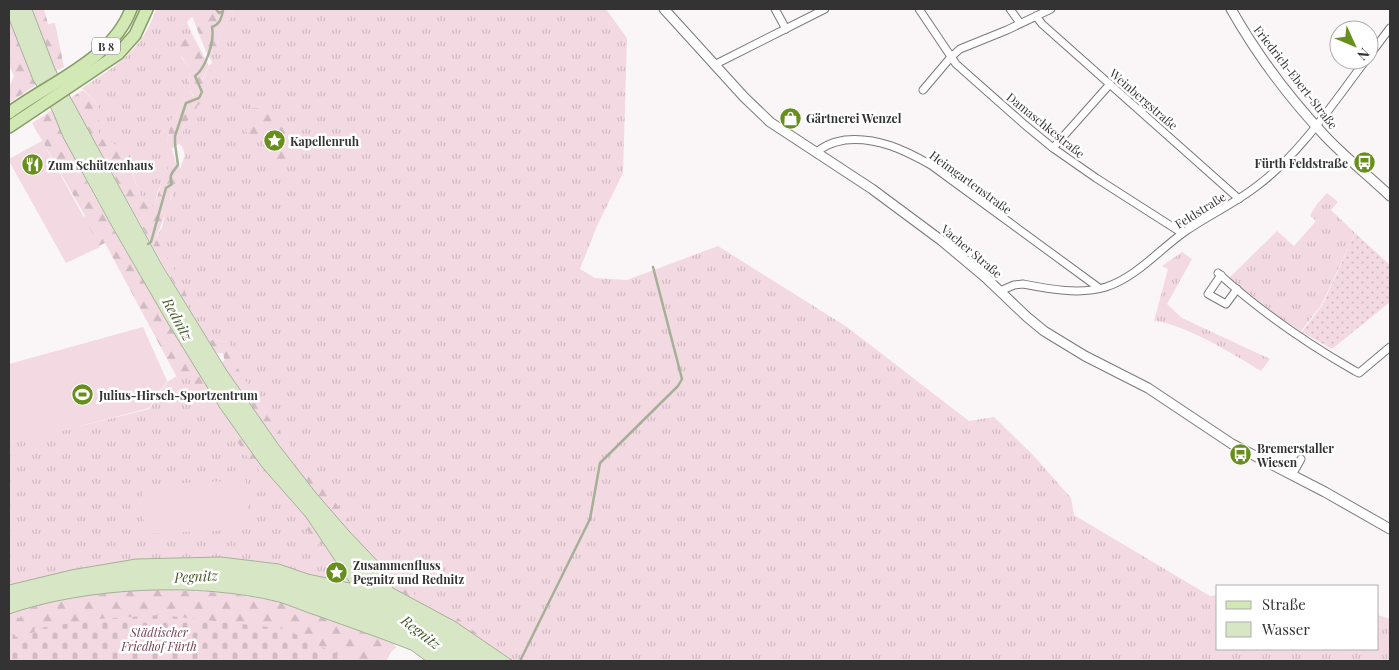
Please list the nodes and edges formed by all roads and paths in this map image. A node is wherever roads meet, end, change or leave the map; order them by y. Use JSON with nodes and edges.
{"nodes":[{"id":1,"x":131,"y":9,"type":"edge"},
{"id":2,"x":147,"y":9,"type":"edge"},
{"id":3,"x":664,"y":9,"type":"edge"},
{"id":4,"x":775,"y":9,"type":"edge"},
{"id":5,"x":825,"y":9,"type":"edge"},
{"id":6,"x":919,"y":9,"type":"edge"},
{"id":7,"x":1010,"y":9,"type":"edge"},
{"id":8,"x":1051,"y":9,"type":"edge"},
{"id":9,"x":1231,"y":9,"type":"edge"},
{"id":10,"x":1036,"y":16,"type":"junction"},
{"id":11,"x":1020,"y":23,"type":"junction"},
{"id":12,"x":1390,"y":28,"type":"edge"},
{"id":13,"x":786,"y":29,"type":"junction"},
{"id":14,"x":1379,"y":43,"type":"edge"},
{"id":15,"x":951,"y":57,"type":"junction"},
{"id":16,"x":714,"y":65,"type":"junction"},
{"id":17,"x":1358,"y":70,"type":"edge"},
{"id":18,"x":73,"y":78,"type":"junction"},
{"id":19,"x":1110,"y":84,"type":"junction"},
{"id":20,"x":923,"y":90,"type":"dead end"},
{"id":21,"x":24,"y":109,"type":"junction"},
{"id":22,"x":9,"y":113,"type":"edge"},
{"id":23,"x":1316,"y":125,"type":"junction"},
{"id":24,"x":9,"y":127,"type":"edge"},
{"id":25,"x":1053,"y":148,"type":"junction"},
{"id":26,"x":816,"y":153,"type":"junction"},
{"id":27,"x":1390,"y":196,"type":"edge"},
{"id":28,"x":1238,"y":199,"type":"junction"},
{"id":29,"x":1182,"y":233,"type":"junction"},
{"id":30,"x":1099,"y":288,"type":"junction"},
{"id":31,"x":1236,"y":289,"type":"junction"},
{"id":32,"x":1000,"y":291,"type":"junction"},
{"id":33,"x":1390,"y":347,"type":"edge"},
{"id":34,"x":1301,"y":459,"type":"dead end"},
{"id":35,"x":1292,"y":475,"type":"junction"},
{"id":36,"x":1390,"y":529,"type":"edge"}],
"edges":[{"from":1,"to":18,"type":"main road","number":"B 8"},
{"from":2,"to":18,"type":"main road","number":"B 8"},
{"from":3,"to":16,"type":"street","name":"Vacher Straße"},
{"from":4,"to":13,"type":"street"},
{"from":5,"to":13,"type":"street"},
{"from":6,"to":15,"type":"street","name":"Damaschkestraße"},
{"from":7,"to":11,"type":"street"},
{"from":8,"to":10,"type":"street"},
{"from":9,"to":23,"type":"street","name":"Friedrich-Ebert-Straße"},
{"from":10,"to":11,"type":"street"},
{"from":10,"to":19,"type":"street","name":"Weinbergstraße"},
{"from":11,"to":15,"type":"street"},
{"from":12,"to":14,"type":"street"},
{"from":13,"to":16,"type":"street"},
{"from":15,"to":20,"type":"street"},
{"from":15,"to":25,"type":"street","name":"Damaschkestraße"},
{"from":16,"to":26,"type":"street","name":"Vacher Straße"},
{"from":17,"to":23,"type":"street","name":"Feldstraße"},
{"from":18,"to":21,"type":"main road","number":"B 8"},
{"from":19,"to":25,"type":"street"},
{"from":19,"to":28,"type":"street","name":"Weinbergstraße"},
{"from":21,"to":22,"type":"main road","number":"B 8"},
{"from":21,"to":24,"type":"main road","number":"B 8"},
{"from":23,"to":27,"type":"street","name":"Friedrich-Ebert-Straße"},
{"from":23,"to":28,"type":"street","name":"Feldstraße"},
{"from":25,"to":29,"type":"street","name":"Damaschkestraße"},
{"from":26,"to":30,"type":"street","name":"Heimgartenstraße"},
{"from":26,"to":32,"type":"street","name":"Vacher Straße"},
{"from":28,"to":29,"type":"street","name":"Feldstraße"},
{"from":29,"to":30,"type":"street","name":"Feldstraße"},
{"from":30,"to":32,"type":"street","name":"Feldstraße"},
{"from":31,"to":31,"type":"street"},
{"from":31,"to":33,"type":"street"},
{"from":32,"to":35,"type":"street","name":"Vacher Straße"},
{"from":34,"to":35,"type":"street"},
{"from":35,"to":36,"type":"street","name":"Vacher Straße"}]}
